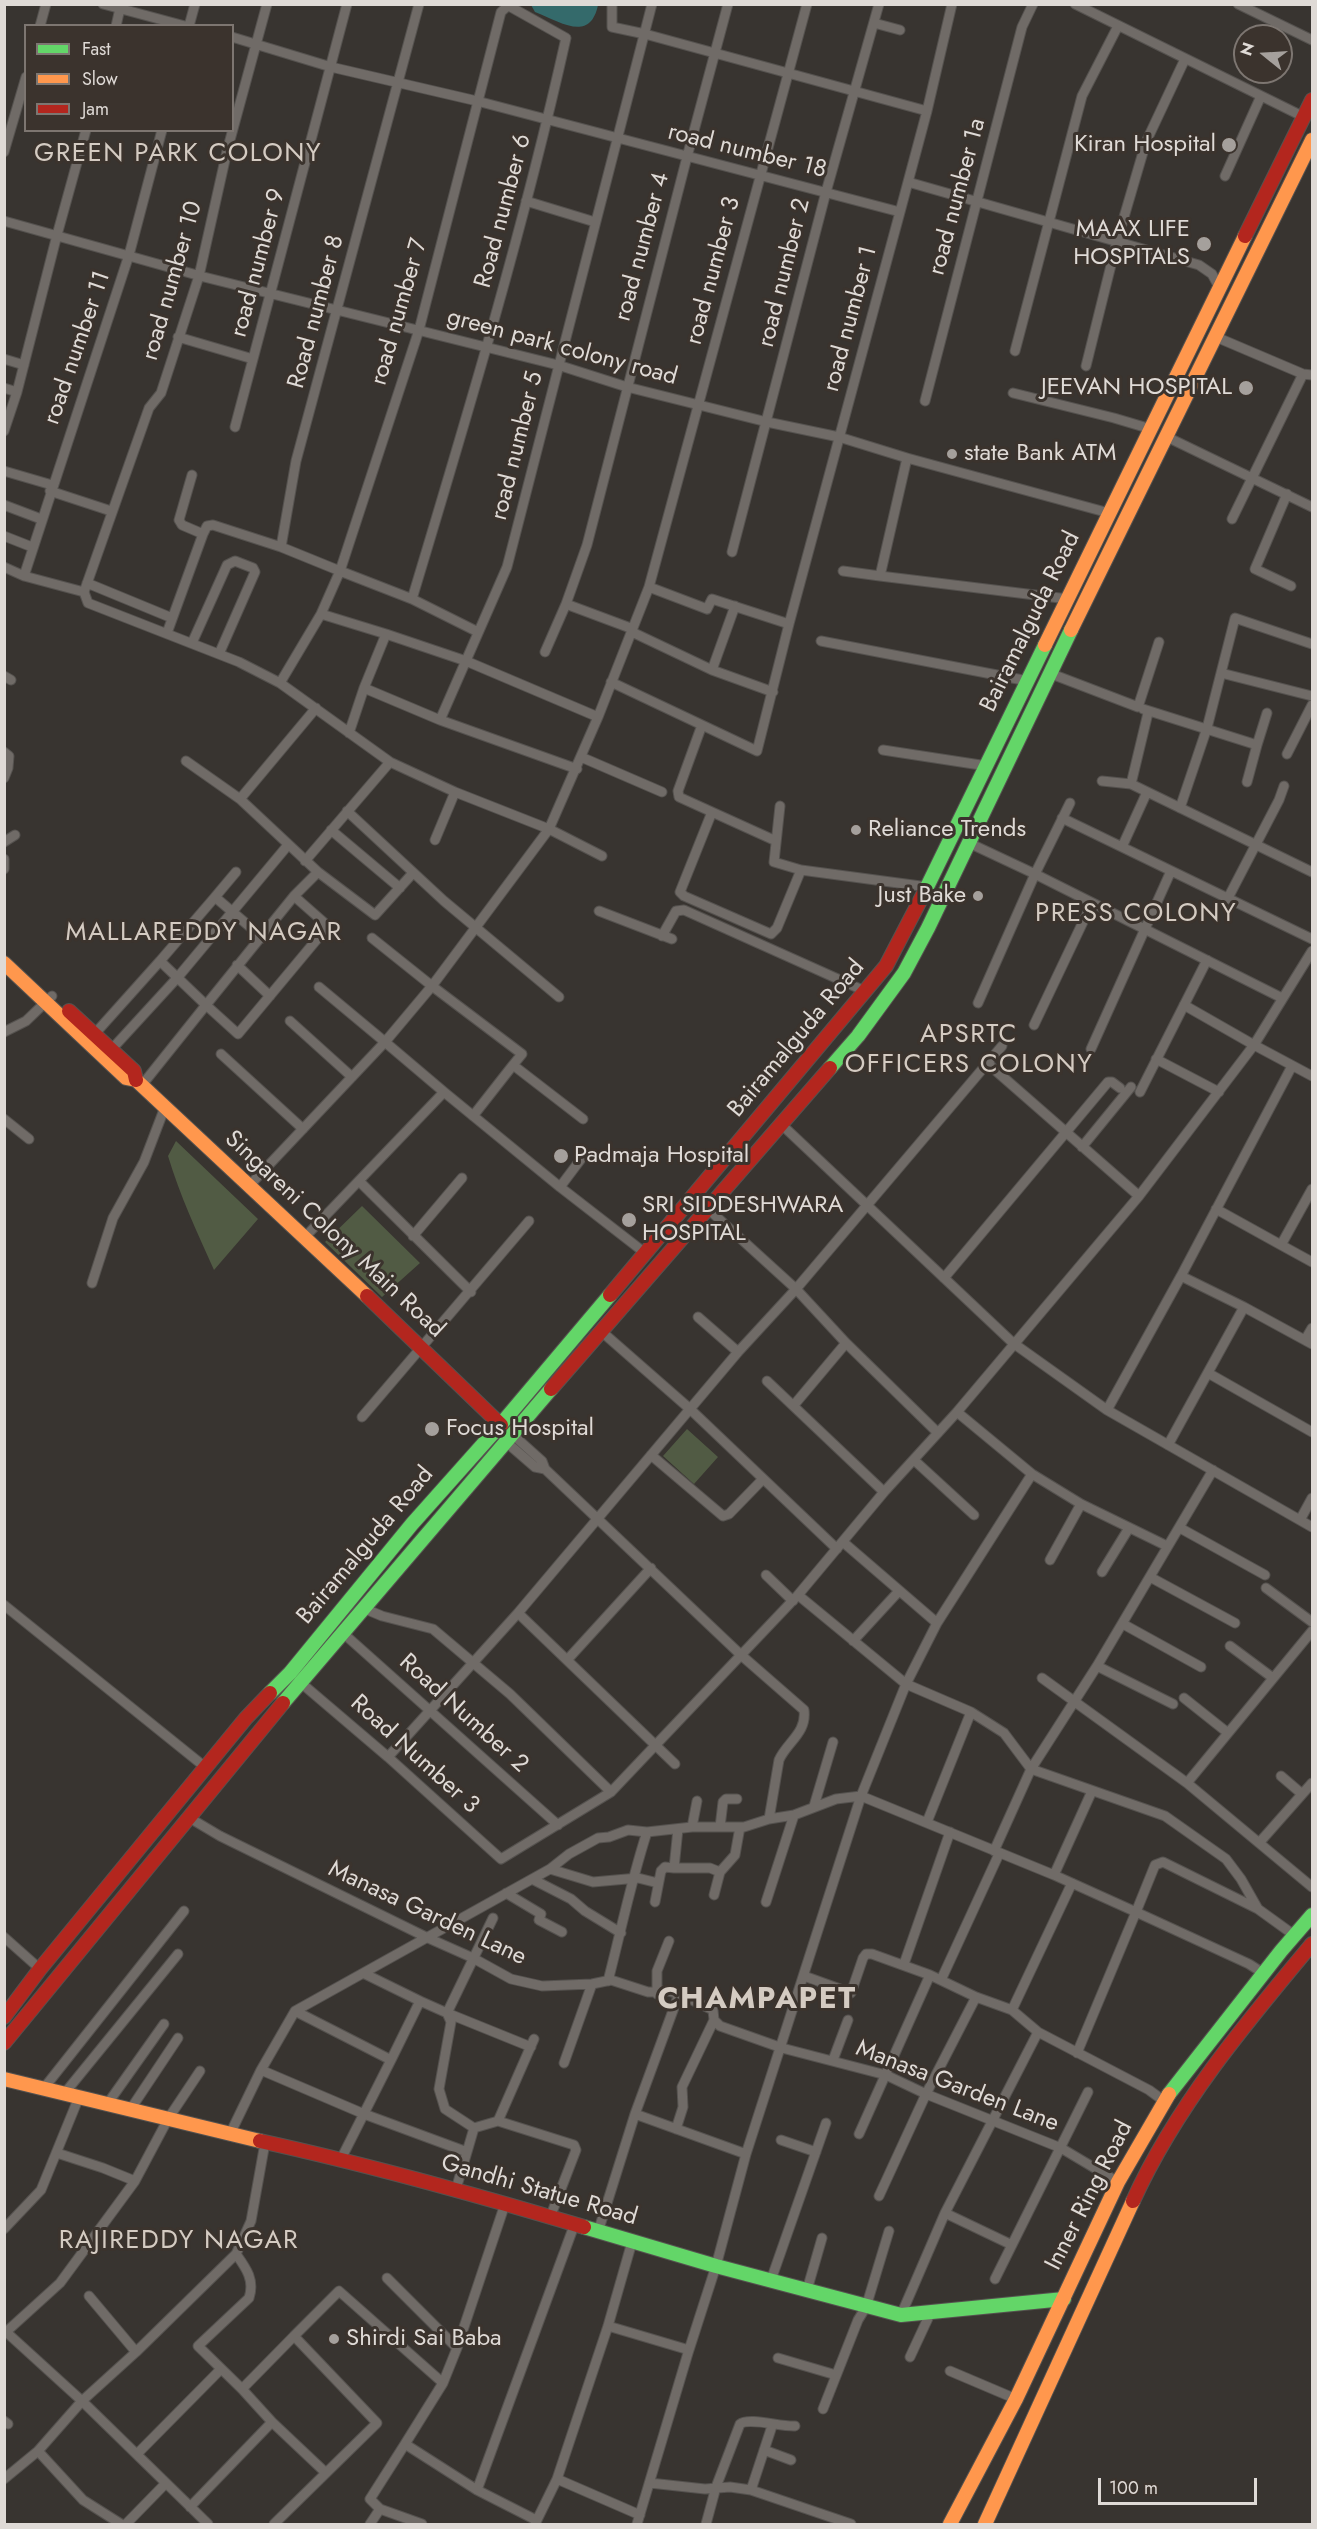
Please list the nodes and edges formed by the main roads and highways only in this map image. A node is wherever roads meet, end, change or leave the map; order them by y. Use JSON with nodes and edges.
{"nodes":[{"id":1,"x":1312,"y":100,"type":"edge"},
{"id":2,"x":1312,"y":141,"type":"edge"},
{"id":3,"x":1175,"y":380,"type":"junction"},
{"id":4,"x":1191,"y":389,"type":"junction"},
{"id":5,"x":4,"y":954,"type":"edge"},
{"id":6,"x":4,"y":963,"type":"edge"},
{"id":7,"x":883,"y":971,"type":"junction"},
{"id":8,"x":899,"y":981,"type":"junction"},
{"id":9,"x":49,"y":998,"type":"junction"},
{"id":10,"x":91,"y":1038,"type":"junction"},
{"id":11,"x":139,"y":1082,"type":"junction"},
{"id":12,"x":501,"y":1425,"type":"junction"},
{"id":13,"x":1312,"y":1915,"type":"edge"},
{"id":14,"x":1312,"y":1944,"type":"edge"},
{"id":15,"x":4,"y":2017,"type":"edge"},
{"id":16,"x":4,"y":2043,"type":"edge"},
{"id":17,"x":4,"y":2079,"type":"edge"},
{"id":18,"x":1064,"y":2299,"type":"junction"},
{"id":19,"x":950,"y":2524,"type":"edge"},
{"id":20,"x":985,"y":2524,"type":"edge"}],
"edges":[{"from":1,"to":3,"type":"main road","name":"Bairamalguda Road"},
{"from":2,"to":4,"type":"main road","name":"Bairamalguda Road"},
{"from":3,"to":4,"type":"main road"},
{"from":3,"to":7,"type":"main road","name":"Bairamalguda Road"},
{"from":4,"to":8,"type":"main road","name":"Bairamalguda Road"},
{"from":5,"to":9,"type":"main road","name":"Singareni Colony Main Road"},
{"from":6,"to":9,"type":"main road","name":"Singareni Colony Main Road"},
{"from":7,"to":8,"type":"main road"},
{"from":7,"to":12,"type":"main road","name":"Bairamalguda Road"},
{"from":8,"to":16,"type":"main road","name":"Bairamalguda Road"},
{"from":9,"to":10,"type":"main road","name":"Singareni Colony Main Road"},
{"from":10,"to":11,"type":"main road","name":"Singareni Colony Main Road"},
{"from":10,"to":11,"type":"main road","name":"Singareni Colony Main Road"},
{"from":11,"to":12,"type":"main road","name":"Singareni Colony Main Road"},
{"from":12,"to":15,"type":"main road","name":"Bairamalguda Road"},
{"from":13,"to":18,"type":"main road","name":"Inner Ring Road"},
{"from":14,"to":20,"type":"main road","name":"Inner Ring Road"},
{"from":17,"to":18,"type":"main road","name":"Gandhi Statue Road"},
{"from":18,"to":19,"type":"main road","name":"Inner Ring Road"}]}
